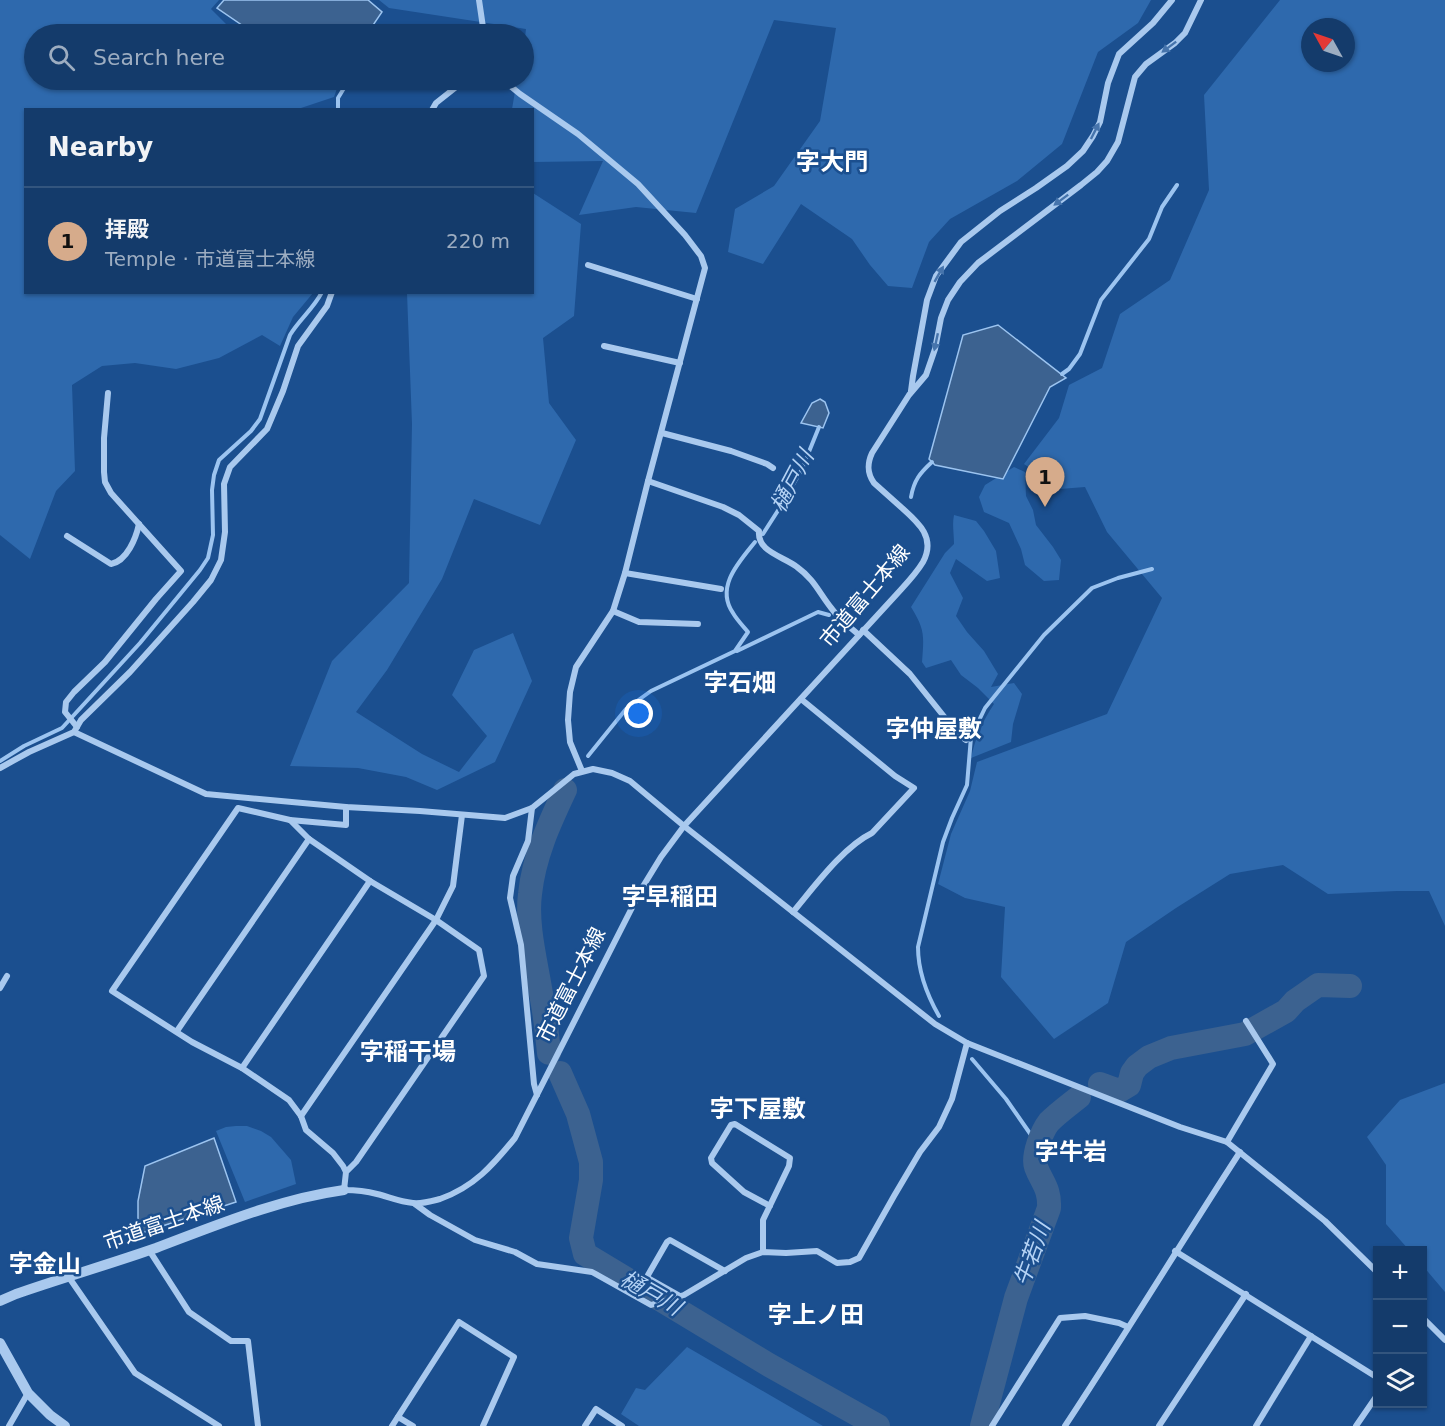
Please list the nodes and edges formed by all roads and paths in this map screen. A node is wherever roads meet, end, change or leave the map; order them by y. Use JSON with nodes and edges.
{"nodes":[{"id":1,"x":479,"y":0,"type":"edge"},
{"id":2,"x":1172,"y":0,"type":"edge"},
{"id":3,"x":1201,"y":0,"type":"edge"},
{"id":4,"x":483,"y":24,"type":"edge"},
{"id":5,"x":452,"y":90,"type":"edge"},
{"id":6,"x":515,"y":90,"type":"edge"},
{"id":7,"x":433,"y":108,"type":"edge"},
{"id":8,"x":588,"y":265,"type":"dead end"},
{"id":9,"x":331,"y":294,"type":"edge"},
{"id":10,"x":697,"y":299,"type":"junction"},
{"id":11,"x":604,"y":346,"type":"dead end"},
{"id":12,"x":680,"y":363,"type":"junction"},
{"id":13,"x":911,"y":392,"type":"junction"},
{"id":14,"x":108,"y":393,"type":"dead end"},
{"id":15,"x":662,"y":433,"type":"junction"},
{"id":16,"x":772,"y":468,"type":"dead end"},
{"id":17,"x":648,"y":481,"type":"junction"},
{"id":18,"x":139,"y":524,"type":"junction"},
{"id":19,"x":67,"y":536,"type":"dead end"},
{"id":20,"x":625,"y":573,"type":"junction"},
{"id":21,"x":721,"y":589,"type":"dead end"},
{"id":22,"x":613,"y":611,"type":"junction"},
{"id":23,"x":698,"y":624,"type":"dead end"},
{"id":24,"x":861,"y":632,"type":"junction"},
{"id":25,"x":801,"y":699,"type":"junction"},
{"id":26,"x":76,"y":730,"type":"junction"},
{"id":27,"x":966,"y":740,"type":"dead end"},
{"id":28,"x":0,"y":768,"type":"edge"},
{"id":29,"x":582,"y":771,"type":"junction"},
{"id":30,"x":346,"y":807,"type":"junction"},
{"id":31,"x":532,"y":808,"type":"junction"},
{"id":32,"x":462,"y":815,"type":"junction"},
{"id":33,"x":290,"y":820,"type":"junction"},
{"id":34,"x":684,"y":826,"type":"junction"},
{"id":35,"x":309,"y":839,"type":"junction"},
{"id":36,"x":370,"y":881,"type":"junction"},
{"id":37,"x":793,"y":912,"type":"junction"},
{"id":38,"x":436,"y":920,"type":"junction"},
{"id":39,"x":7,"y":976,"type":"dead end"},
{"id":40,"x":0,"y":988,"type":"edge"},
{"id":41,"x":1246,"y":1021,"type":"dead end"},
{"id":42,"x":177,"y":1031,"type":"junction"},
{"id":43,"x":967,"y":1043,"type":"junction"},
{"id":44,"x":242,"y":1068,"type":"junction"},
{"id":45,"x":537,"y":1095,"type":"junction"},
{"id":46,"x":301,"y":1116,"type":"junction"},
{"id":47,"x":1227,"y":1143,"type":"junction"},
{"id":48,"x":1240,"y":1152,"type":"junction"},
{"id":49,"x":346,"y":1172,"type":"junction"},
{"id":50,"x":344,"y":1190,"type":"junction"},
{"id":51,"x":415,"y":1204,"type":"junction"},
{"id":52,"x":770,"y":1206,"type":"junction"},
{"id":53,"x":149,"y":1250,"type":"junction"},
{"id":54,"x":1175,"y":1251,"type":"junction"},
{"id":55,"x":763,"y":1252,"type":"junction"},
{"id":56,"x":1373,"y":1269,"type":"edge"},
{"id":57,"x":725,"y":1271,"type":"junction"},
{"id":58,"x":68,"y":1276,"type":"junction"},
{"id":59,"x":1246,"y":1294,"type":"junction"},
{"id":60,"x":677,"y":1298,"type":"junction"},
{"id":61,"x":0,"y":1301,"type":"edge"},
{"id":62,"x":1427,"y":1323,"type":"edge"},
{"id":63,"x":1128,"y":1327,"type":"junction"},
{"id":64,"x":1311,"y":1336,"type":"junction"},
{"id":65,"x":1445,"y":1340,"type":"edge"},
{"id":66,"x":0,"y":1343,"type":"edge"},
{"id":67,"x":1373,"y":1375,"type":"edge"},
{"id":68,"x":28,"y":1393,"type":"junction"},
{"id":69,"x":1373,"y":1400,"type":"edge"},
{"id":70,"x":398,"y":1417,"type":"junction"},
{"id":71,"x":9,"y":1426,"type":"edge"},
{"id":72,"x":65,"y":1426,"type":"edge"},
{"id":73,"x":219,"y":1426,"type":"edge"},
{"id":74,"x":258,"y":1426,"type":"edge"},
{"id":75,"x":392,"y":1426,"type":"edge"},
{"id":76,"x":413,"y":1426,"type":"edge"},
{"id":77,"x":483,"y":1426,"type":"edge"},
{"id":78,"x":585,"y":1426,"type":"edge"},
{"id":79,"x":622,"y":1426,"type":"edge"},
{"id":80,"x":992,"y":1426,"type":"edge"},
{"id":81,"x":1065,"y":1426,"type":"edge"},
{"id":82,"x":1160,"y":1426,"type":"edge"},
{"id":83,"x":1256,"y":1426,"type":"edge"},
{"id":84,"x":1356,"y":1426,"type":"edge"}],
"edges":[{"from":1,"to":4,"type":"street"},
{"from":13,"to":2,"type":"street","name":"市道富士本線","one_way":true},
{"from":3,"to":13,"type":"street","name":"市道富士本線","one_way":true},
{"from":5,"to":7,"type":"street"},
{"from":6,"to":10,"type":"street"},
{"from":8,"to":10,"type":"street"},
{"from":9,"to":26,"type":"street"},
{"from":10,"to":12,"type":"street"},
{"from":11,"to":12,"type":"street"},
{"from":12,"to":15,"type":"street"},
{"from":13,"to":24,"type":"street","name":"市道富士本線"},
{"from":14,"to":18,"type":"street"},
{"from":15,"to":16,"type":"street"},
{"from":15,"to":17,"type":"street"},
{"from":17,"to":20,"type":"street"},
{"from":17,"to":24,"type":"street"},
{"from":18,"to":19,"type":"street"},
{"from":18,"to":26,"type":"street"},
{"from":20,"to":21,"type":"street"},
{"from":20,"to":22,"type":"street"},
{"from":22,"to":23,"type":"street"},
{"from":22,"to":29,"type":"street"},
{"from":24,"to":25,"type":"street","name":"市道富士本線"},
{"from":24,"to":27,"type":"street"},
{"from":25,"to":34,"type":"street","name":"市道富士本線"},
{"from":25,"to":37,"type":"street"},
{"from":26,"to":28,"type":"street"},
{"from":26,"to":30,"type":"street"},
{"from":29,"to":31,"type":"street"},
{"from":29,"to":34,"type":"street"},
{"from":30,"to":32,"type":"street"},
{"from":30,"to":33,"type":"street"},
{"from":31,"to":32,"type":"street"},
{"from":31,"to":45,"type":"street"},
{"from":32,"to":38,"type":"street"},
{"from":33,"to":35,"type":"street"},
{"from":33,"to":42,"type":"street"},
{"from":34,"to":37,"type":"street"},
{"from":34,"to":45,"type":"street","name":"市道富士本線"},
{"from":35,"to":36,"type":"street"},
{"from":35,"to":42,"type":"street"},
{"from":36,"to":38,"type":"street"},
{"from":36,"to":44,"type":"street"},
{"from":37,"to":43,"type":"street"},
{"from":38,"to":46,"type":"street"},
{"from":38,"to":49,"type":"street"},
{"from":39,"to":40,"type":"street"},
{"from":41,"to":47,"type":"street"},
{"from":42,"to":44,"type":"street"},
{"from":43,"to":47,"type":"street"},
{"from":43,"to":55,"type":"street"},
{"from":44,"to":46,"type":"street"},
{"from":45,"to":51,"type":"street","name":"市道富士本線"},
{"from":46,"to":49,"type":"street"},
{"from":47,"to":48,"type":"street"},
{"from":48,"to":54,"type":"street"},
{"from":48,"to":56,"type":"street"},
{"from":49,"to":50,"type":"street"},
{"from":50,"to":51,"type":"street","name":"市道富士本線"},
{"from":50,"to":53,"type":"street","name":"市道富士本線"},
{"from":51,"to":60,"type":"street"},
{"from":52,"to":52,"type":"street"},
{"from":52,"to":55,"type":"street"},
{"from":53,"to":58,"type":"street","name":"市道富士本線"},
{"from":53,"to":74,"type":"street"},
{"from":54,"to":59,"type":"street"},
{"from":54,"to":63,"type":"street"},
{"from":55,"to":57,"type":"street"},
{"from":57,"to":60,"type":"street"},
{"from":57,"to":60,"type":"street"},
{"from":58,"to":61,"type":"street","name":"市道富士本線"},
{"from":58,"to":73,"type":"street"},
{"from":59,"to":64,"type":"street"},
{"from":59,"to":82,"type":"street"},
{"from":62,"to":65,"type":"street"},
{"from":63,"to":80,"type":"street"},
{"from":63,"to":81,"type":"street"},
{"from":64,"to":67,"type":"street"},
{"from":64,"to":83,"type":"street"},
{"from":66,"to":68,"type":"street"},
{"from":68,"to":71,"type":"street"},
{"from":68,"to":72,"type":"street"},
{"from":69,"to":84,"type":"street"},
{"from":70,"to":75,"type":"street"},
{"from":70,"to":76,"type":"street"},
{"from":70,"to":77,"type":"street"},
{"from":78,"to":79,"type":"street"}]}
